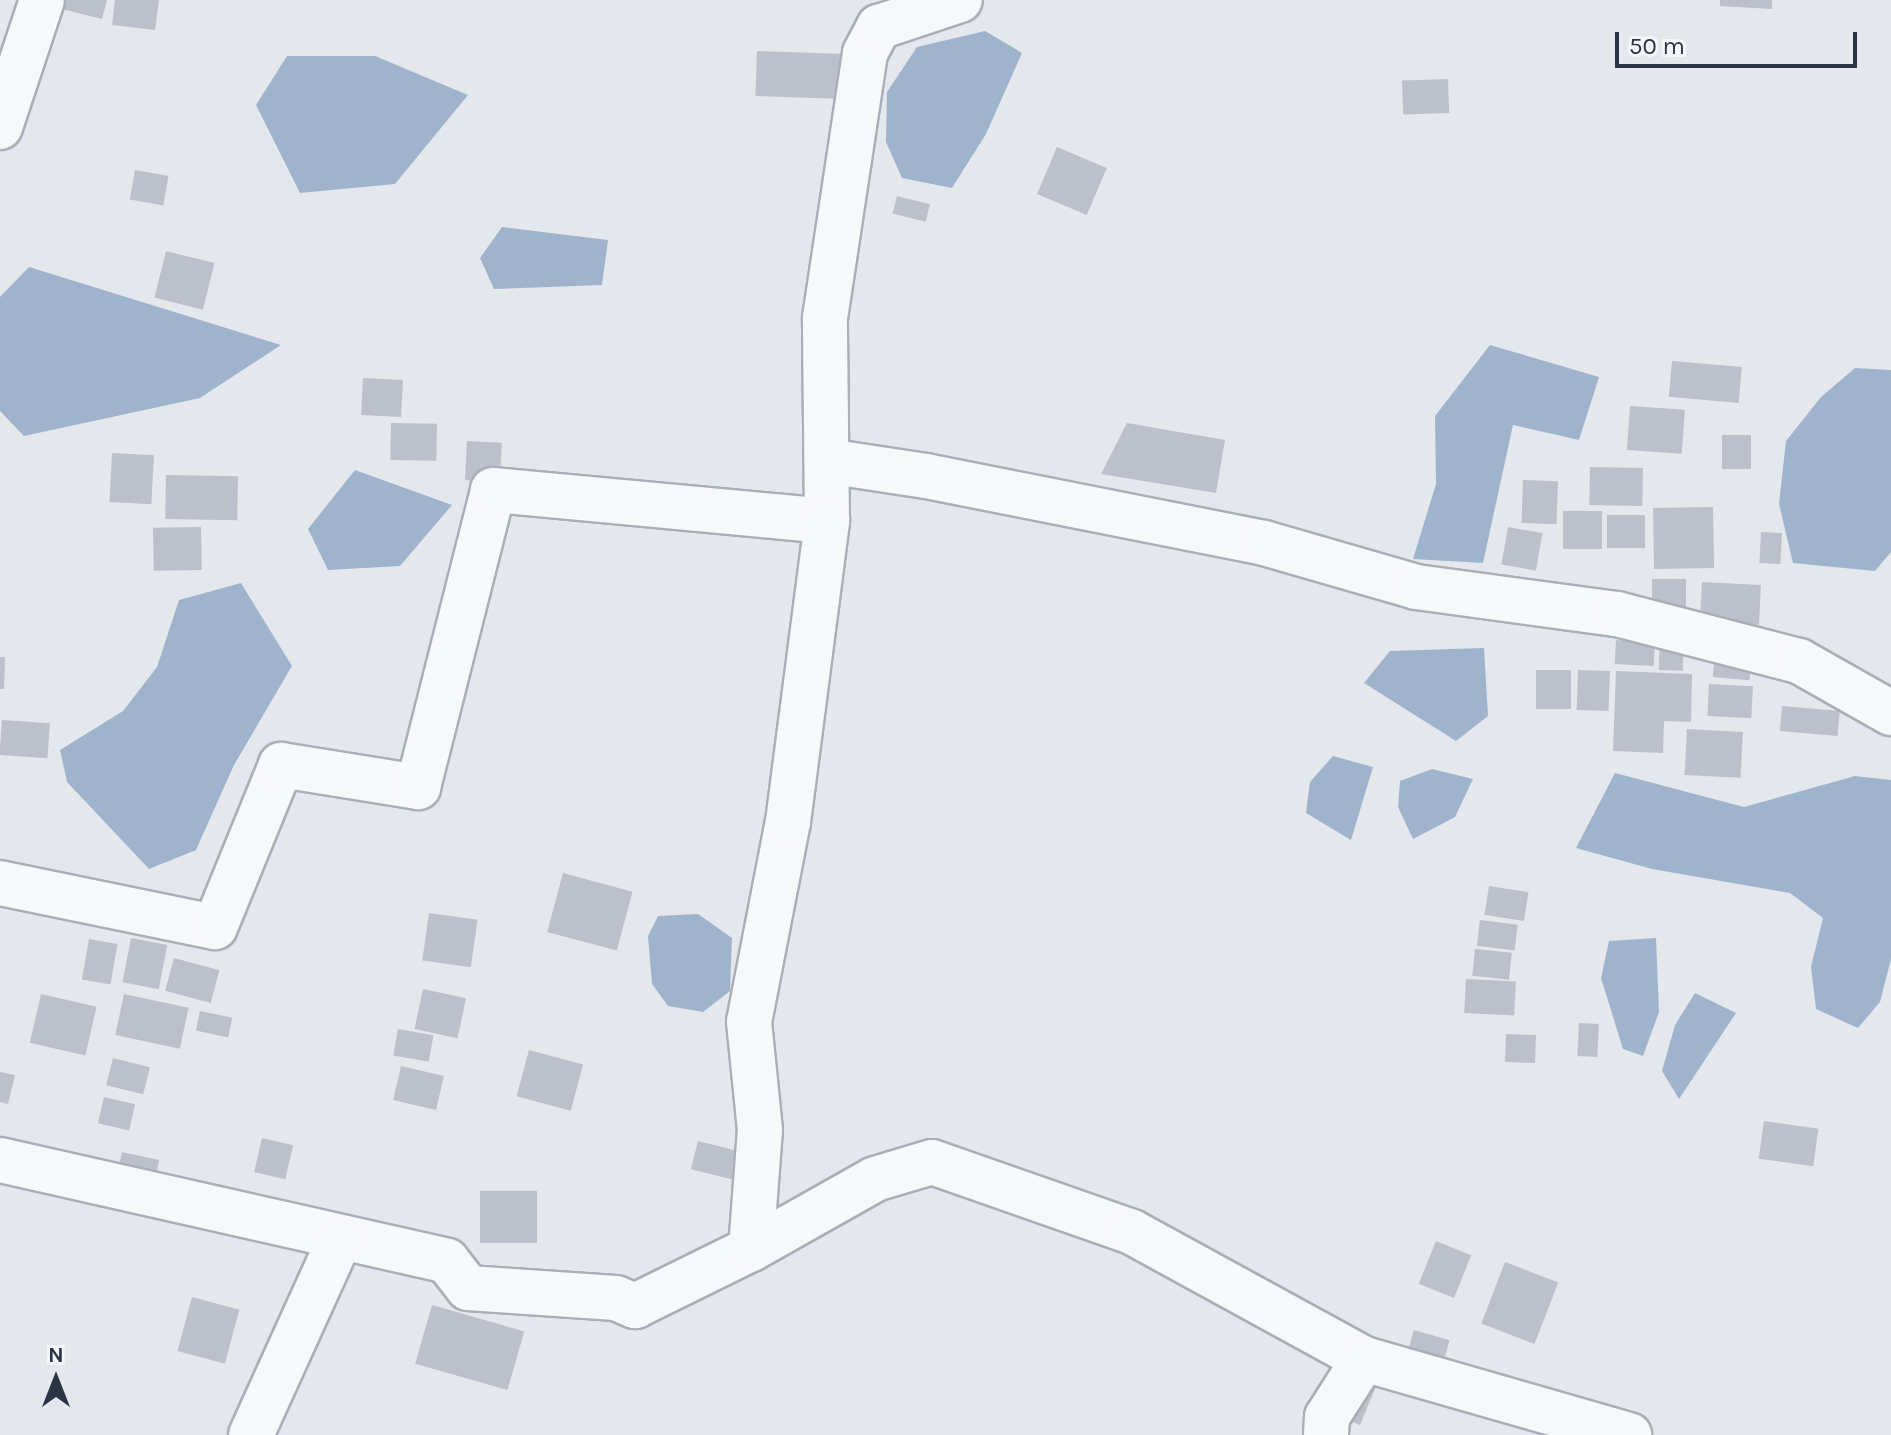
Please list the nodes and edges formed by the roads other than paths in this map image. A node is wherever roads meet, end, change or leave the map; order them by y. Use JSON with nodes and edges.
{"nodes":[{"id":1,"x":42,"y":0,"type":"edge"},
{"id":2,"x":960,"y":0,"type":"edge"},
{"id":3,"x":4,"y":106,"type":"edge"},
{"id":4,"x":827,"y":461,"type":"junction"},
{"id":5,"x":827,"y":521,"type":"junction"},
{"id":6,"x":1891,"y":713,"type":"edge"},
{"id":7,"x":0,"y":883,"type":"edge"},
{"id":8,"x":0,"y":1160,"type":"edge"},
{"id":9,"x":340,"y":1239,"type":"junction"},
{"id":10,"x":751,"y":1249,"type":"junction"},
{"id":11,"x":1364,"y":1359,"type":"junction"},
{"id":12,"x":251,"y":1435,"type":"edge"},
{"id":13,"x":1326,"y":1435,"type":"edge"},
{"id":14,"x":1629,"y":1435,"type":"edge"}],
"edges":[{"from":1,"to":3,"type":"street"},
{"from":2,"to":4,"type":"street"},
{"from":4,"to":5,"type":"street"},
{"from":4,"to":6,"type":"street"},
{"from":5,"to":7,"type":"street"},
{"from":5,"to":10,"type":"street"},
{"from":8,"to":9,"type":"street"},
{"from":9,"to":10,"type":"street"},
{"from":9,"to":12,"type":"street"},
{"from":10,"to":11,"type":"street"},
{"from":11,"to":13,"type":"street"},
{"from":11,"to":14,"type":"street"}]}
